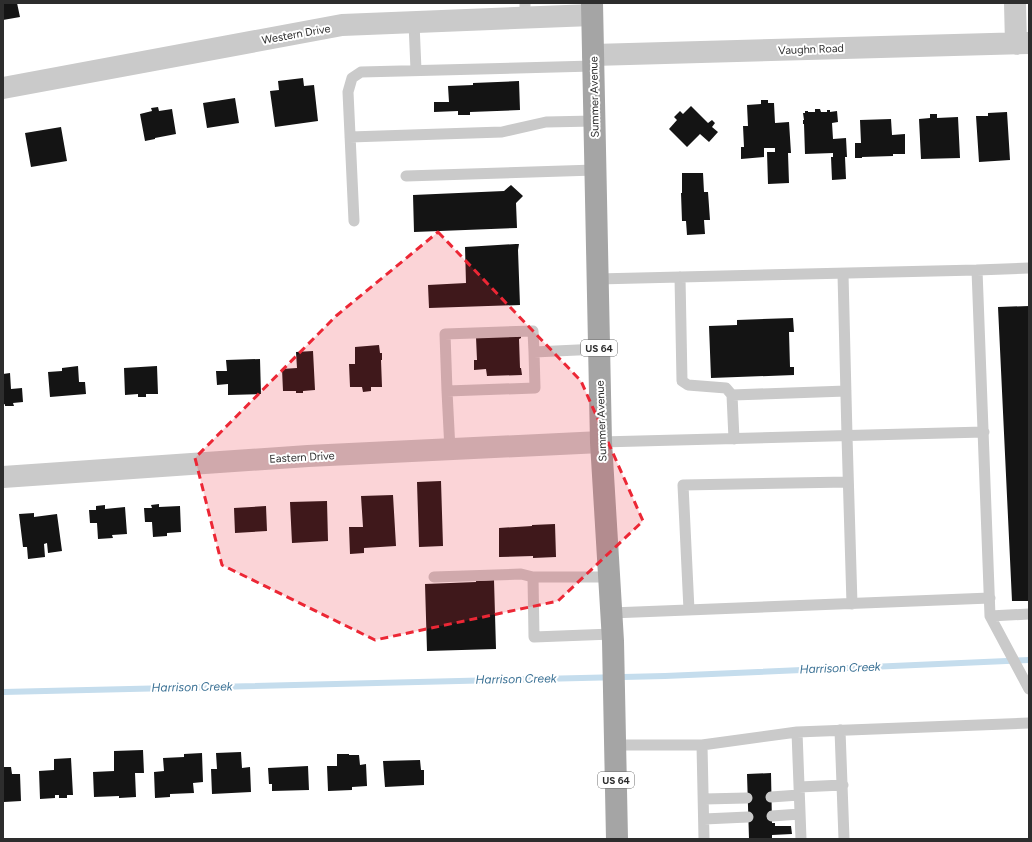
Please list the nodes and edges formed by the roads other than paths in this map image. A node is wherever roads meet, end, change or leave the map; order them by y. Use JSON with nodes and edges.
{"nodes":[{"id":1,"x":1015,"y":3,"type":"edge"},
{"id":2,"x":592,"y":9,"type":"edge"},
{"id":3,"x":525,"y":10,"type":"edge"},
{"id":4,"x":414,"y":23,"type":"junction"},
{"id":5,"x":1022,"y":44,"type":"edge"},
{"id":6,"x":593,"y":61,"type":"junction"},
{"id":7,"x":416,"y":70,"type":"junction"},
{"id":8,"x":3,"y":88,"type":"edge"},
{"id":9,"x":594,"y":121,"type":"junction"},
{"id":10,"x":350,"y":137,"type":"junction"},
{"id":11,"x":595,"y":170,"type":"junction"},
{"id":12,"x":406,"y":176,"type":"dead end"},
{"id":13,"x":354,"y":222,"type":"dead end"},
{"id":14,"x":1029,"y":268,"type":"edge"},
{"id":15,"x":977,"y":270,"type":"junction"},
{"id":16,"x":843,"y":274,"type":"junction"},
{"id":17,"x":680,"y":277,"type":"junction"},
{"id":18,"x":597,"y":279,"type":"junction"},
{"id":19,"x":599,"y":349,"type":"junction"},
{"id":20,"x":534,"y":352,"type":"junction"},
{"id":21,"x":447,"y":391,"type":"junction"},
{"id":22,"x":846,"y":391,"type":"junction"},
{"id":23,"x":732,"y":395,"type":"junction"},
{"id":24,"x":984,"y":432,"type":"junction"},
{"id":25,"x":847,"y":436,"type":"junction"},
{"id":26,"x":734,"y":439,"type":"junction"},
{"id":27,"x":601,"y":442,"type":"junction"},
{"id":28,"x":450,"y":450,"type":"junction"},
{"id":29,"x":3,"y":477,"type":"edge"},
{"id":30,"x":848,"y":482,"type":"junction"},
{"id":31,"x":434,"y":577,"type":"dead end"},
{"id":32,"x":533,"y":577,"type":"junction"},
{"id":33,"x":610,"y":577,"type":"junction"},
{"id":34,"x":990,"y":598,"type":"junction"},
{"id":35,"x":852,"y":604,"type":"junction"},
{"id":36,"x":689,"y":610,"type":"junction"},
{"id":37,"x":1029,"y":614,"type":"edge"},
{"id":38,"x":990,"y":616,"type":"junction"},
{"id":39,"x":612,"y":629,"type":"junction"},
{"id":40,"x":1029,"y":689,"type":"edge"},
{"id":41,"x":1029,"y":723,"type":"edge"},
{"id":42,"x":840,"y":730,"type":"junction"},
{"id":43,"x":797,"y":732,"type":"junction"},
{"id":44,"x":616,"y":745,"type":"junction"},
{"id":45,"x":702,"y":745,"type":"junction"},
{"id":46,"x":843,"y":785,"type":"junction"},
{"id":47,"x":799,"y":791,"type":"junction"},
{"id":48,"x":771,"y":797,"type":"dead end"},
{"id":49,"x":747,"y":798,"type":"dead end"},
{"id":50,"x":704,"y":799,"type":"junction"},
{"id":51,"x":800,"y":814,"type":"junction"},
{"id":52,"x":748,"y":816,"type":"dead end"},
{"id":53,"x":772,"y":816,"type":"dead end"},
{"id":54,"x":704,"y":819,"type":"junction"},
{"id":55,"x":617,"y":839,"type":"edge"},
{"id":56,"x":704,"y":839,"type":"edge"},
{"id":57,"x":801,"y":839,"type":"edge"},
{"id":58,"x":844,"y":839,"type":"edge"}],
"edges":[{"from":1,"to":5,"type":"street"},
{"from":2,"to":3,"type":"street","name":"Western Drive"},
{"from":2,"to":6,"type":"main road","name":"Summer Avenue","number":"US 64"},
{"from":3,"to":4,"type":"street","name":"Western Drive"},
{"from":4,"to":7,"type":"lane"},
{"from":4,"to":8,"type":"street","name":"Western Drive"},
{"from":5,"to":6,"type":"street","name":"Vaughn Road"},
{"from":6,"to":7,"type":"lane"},
{"from":6,"to":9,"type":"main road","name":"Summer Avenue","number":"US 64"},
{"from":7,"to":10,"type":"lane"},
{"from":9,"to":10,"type":"lane"},
{"from":9,"to":11,"type":"main road","name":"Summer Avenue","number":"US 64"},
{"from":10,"to":13,"type":"lane"},
{"from":11,"to":12,"type":"lane"},
{"from":11,"to":18,"type":"main road","name":"Summer Avenue","number":"US 64"},
{"from":14,"to":15,"type":"lane"},
{"from":15,"to":16,"type":"lane"},
{"from":15,"to":24,"type":"lane"},
{"from":16,"to":17,"type":"lane"},
{"from":16,"to":22,"type":"lane"},
{"from":17,"to":18,"type":"lane"},
{"from":17,"to":23,"type":"lane"},
{"from":18,"to":19,"type":"main road","name":"Summer Avenue","number":"US 64"},
{"from":19,"to":20,"type":"lane"},
{"from":19,"to":27,"type":"main road","name":"Summer Avenue","number":"US 64"},
{"from":20,"to":21,"type":"lane"},
{"from":20,"to":21,"type":"lane"},
{"from":21,"to":28,"type":"lane"},
{"from":22,"to":23,"type":"lane"},
{"from":22,"to":25,"type":"lane"},
{"from":23,"to":26,"type":"lane"},
{"from":24,"to":25,"type":"lane"},
{"from":24,"to":34,"type":"lane"},
{"from":25,"to":26,"type":"lane"},
{"from":25,"to":30,"type":"lane"},
{"from":26,"to":27,"type":"lane"},
{"from":27,"to":28,"type":"street","name":"Eastern Drive"},
{"from":27,"to":33,"type":"main road","name":"Summer Avenue","number":"US 64"},
{"from":28,"to":29,"type":"street","name":"Eastern Drive"},
{"from":30,"to":35,"type":"lane"},
{"from":30,"to":36,"type":"lane"},
{"from":31,"to":32,"type":"lane"},
{"from":32,"to":33,"type":"lane"},
{"from":32,"to":39,"type":"lane"},
{"from":33,"to":39,"type":"main road","name":"Summer Avenue","number":"US 64"},
{"from":34,"to":35,"type":"lane"},
{"from":34,"to":38,"type":"lane"},
{"from":35,"to":36,"type":"lane"},
{"from":36,"to":39,"type":"lane"},
{"from":37,"to":38,"type":"lane"},
{"from":38,"to":40,"type":"lane"},
{"from":39,"to":44,"type":"main road","name":"Summer Avenue","number":"US 64"},
{"from":41,"to":42,"type":"lane"},
{"from":42,"to":43,"type":"lane"},
{"from":42,"to":46,"type":"lane"},
{"from":43,"to":45,"type":"lane"},
{"from":43,"to":47,"type":"lane"},
{"from":44,"to":45,"type":"lane"},
{"from":44,"to":55,"type":"main road","name":"Summer Avenue","number":"US 64"},
{"from":45,"to":50,"type":"lane"},
{"from":46,"to":47,"type":"lane"},
{"from":46,"to":58,"type":"lane"},
{"from":47,"to":48,"type":"lane"},
{"from":47,"to":51,"type":"lane"},
{"from":49,"to":50,"type":"lane"},
{"from":50,"to":54,"type":"lane"},
{"from":51,"to":53,"type":"lane"},
{"from":51,"to":57,"type":"lane"},
{"from":52,"to":54,"type":"lane"},
{"from":54,"to":56,"type":"lane"}]}
